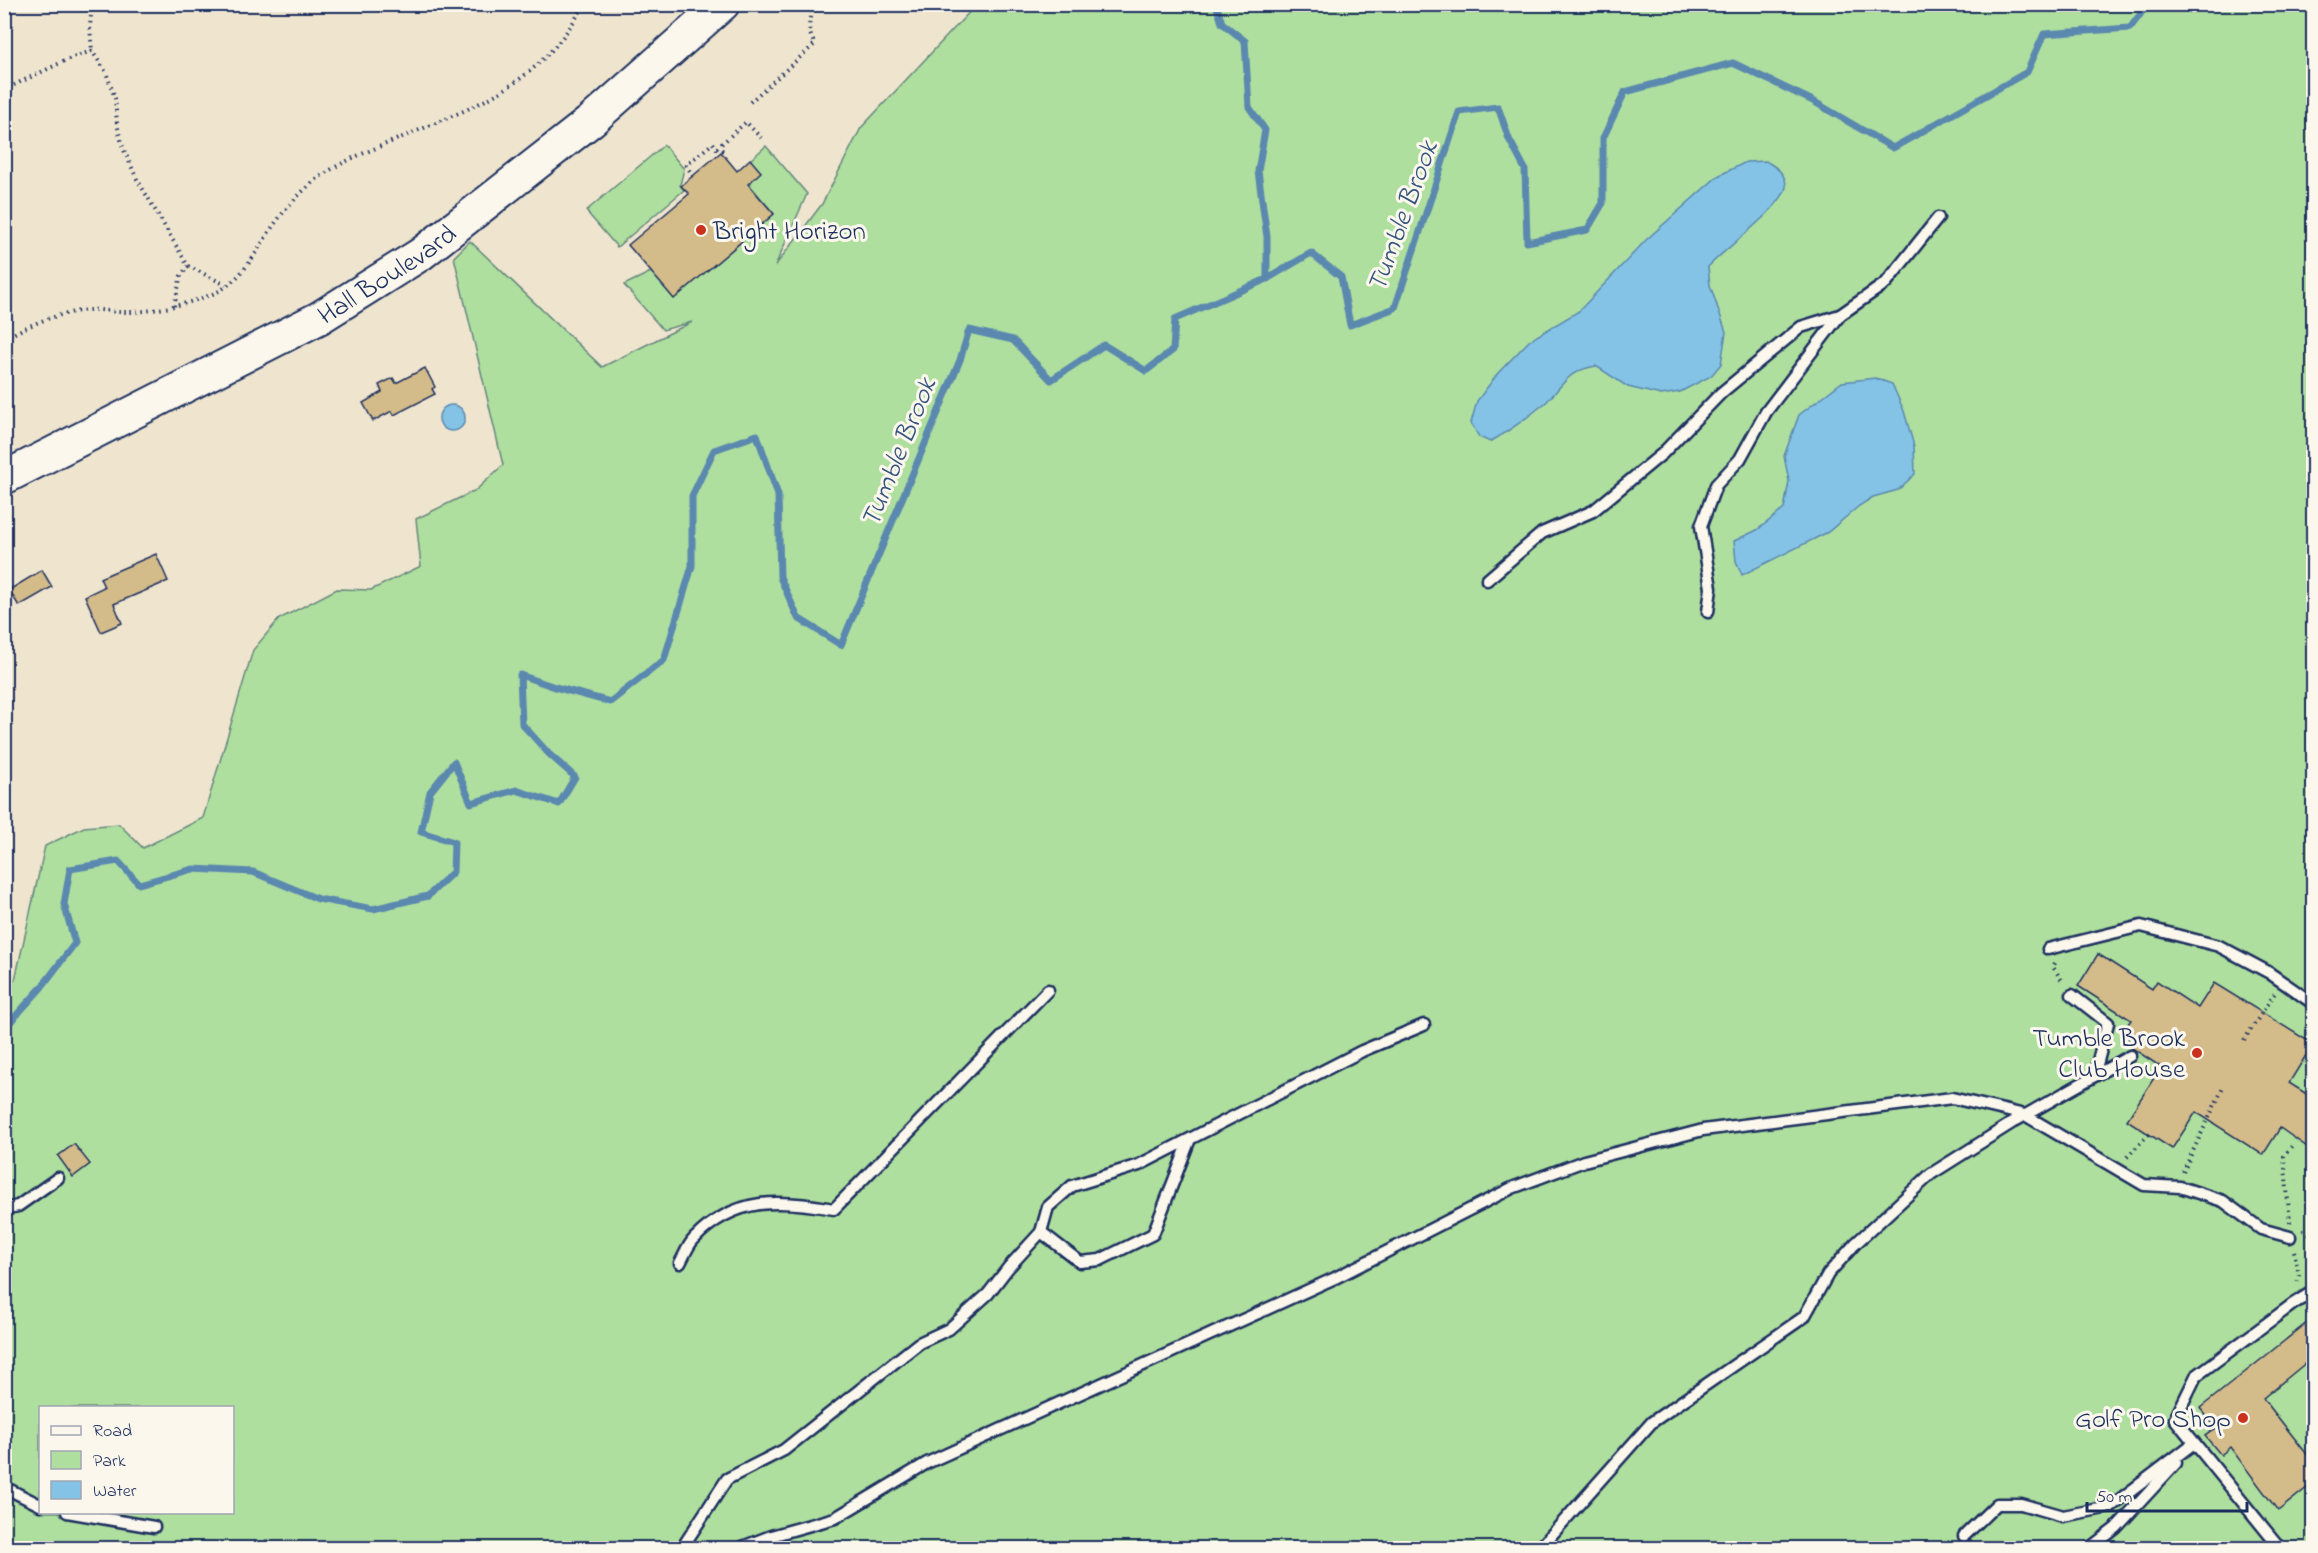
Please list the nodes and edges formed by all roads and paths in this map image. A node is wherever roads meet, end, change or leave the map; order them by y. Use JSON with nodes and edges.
{"nodes":[{"id":1,"x":92,"y":4,"type":"edge"},
{"id":2,"x":585,"y":4,"type":"edge"},
{"id":3,"x":723,"y":4,"type":"edge"},
{"id":4,"x":812,"y":4,"type":"edge"},
{"id":5,"x":92,"y":51,"type":"junction"},
{"id":6,"x":4,"y":92,"type":"edge"},
{"id":7,"x":750,"y":102,"type":"dead end"},
{"id":8,"x":761,"y":138,"type":"dead end"},
{"id":9,"x":717,"y":149,"type":"junction"},
{"id":10,"x":726,"y":151,"type":"dead end"},
{"id":11,"x":693,"y":176,"type":"dead end"},
{"id":12,"x":1938,"y":219,"type":"dead end"},
{"id":13,"x":188,"y":266,"type":"junction"},
{"id":14,"x":226,"y":285,"type":"junction"},
{"id":15,"x":174,"y":306,"type":"junction"},
{"id":16,"x":1840,"y":315,"type":"junction"},
{"id":17,"x":4,"y":339,"type":"edge"},
{"id":18,"x":4,"y":478,"type":"edge"},
{"id":19,"x":1486,"y":580,"type":"dead end"},
{"id":20,"x":1708,"y":612,"type":"dead end"},
{"id":21,"x":2061,"y":946,"type":"junction"},
{"id":22,"x":2048,"y":949,"type":"dead end"},
{"id":23,"x":2283,"y":982,"type":"junction"},
{"id":24,"x":1048,"y":990,"type":"dead end"},
{"id":25,"x":2072,"y":995,"type":"joint"},
{"id":26,"x":2313,"y":1004,"type":"edge"},
{"id":27,"x":1424,"y":1025,"type":"dead end"},
{"id":28,"x":2244,"y":1040,"type":"dead end"},
{"id":29,"x":2130,"y":1056,"type":"dead end"},
{"id":30,"x":2094,"y":1076,"type":"junction"},
{"id":31,"x":2223,"y":1089,"type":"dead end"},
{"id":32,"x":2025,"y":1115,"type":"junction"},
{"id":33,"x":2149,"y":1134,"type":"dead end"},
{"id":34,"x":1190,"y":1139,"type":"junction"},
{"id":35,"x":2116,"y":1168,"type":"junction"},
{"id":36,"x":2182,"y":1175,"type":"dead end"},
{"id":37,"x":58,"y":1178,"type":"dead end"},
{"id":38,"x":4,"y":1209,"type":"edge"},
{"id":39,"x":1041,"y":1232,"type":"junction"},
{"id":40,"x":2290,"y":1237,"type":"dead end"},
{"id":41,"x":680,"y":1263,"type":"dead end"},
{"id":42,"x":2313,"y":1292,"type":"edge"},
{"id":43,"x":2194,"y":1443,"type":"junction"},
{"id":44,"x":4,"y":1487,"type":"edge"},
{"id":45,"x":39,"y":1504,"type":"edge"},
{"id":46,"x":79,"y":1514,"type":"edge"},
{"id":47,"x":154,"y":1527,"type":"dead end"},
{"id":48,"x":1964,"y":1536,"type":"dead end"},
{"id":49,"x":682,"y":1548,"type":"edge"},
{"id":50,"x":740,"y":1548,"type":"edge"},
{"id":51,"x":1540,"y":1548,"type":"edge"},
{"id":52,"x":2090,"y":1548,"type":"edge"},
{"id":53,"x":2280,"y":1548,"type":"edge"}],
"edges":[{"from":1,"to":5,"type":"path"},
{"from":2,"to":14,"type":"path"},
{"from":3,"to":18,"type":"main road","name":"Hall Boulevard"},
{"from":4,"to":7,"type":"path"},
{"from":5,"to":6,"type":"path"},
{"from":5,"to":13,"type":"path"},
{"from":8,"to":9,"type":"path"},
{"from":9,"to":10,"type":"path"},
{"from":9,"to":11,"type":"path"},
{"from":12,"to":16,"type":"lane"},
{"from":13,"to":14,"type":"path"},
{"from":13,"to":15,"type":"path"},
{"from":14,"to":15,"type":"path"},
{"from":15,"to":17,"type":"path"},
{"from":16,"to":19,"type":"lane"},
{"from":16,"to":20,"type":"lane"},
{"from":21,"to":22,"type":"lane"},
{"from":21,"to":23,"type":"lane"},
{"from":21,"to":25,"type":"path"},
{"from":23,"to":26,"type":"lane"},
{"from":23,"to":28,"type":"path"},
{"from":24,"to":41,"type":"lane"},
{"from":25,"to":30,"type":"lane"},
{"from":27,"to":34,"type":"lane"},
{"from":29,"to":30,"type":"lane"},
{"from":30,"to":32,"type":"lane"},
{"from":31,"to":36,"type":"path"},
{"from":32,"to":35,"type":"lane"},
{"from":32,"to":50,"type":"lane"},
{"from":32,"to":51,"type":"lane"},
{"from":33,"to":35,"type":"path"},
{"from":34,"to":39,"type":"lane"},
{"from":34,"to":39,"type":"lane"},
{"from":35,"to":40,"type":"lane"},
{"from":37,"to":38,"type":"lane"},
{"from":39,"to":49,"type":"lane"},
{"from":42,"to":43,"type":"lane"},
{"from":43,"to":48,"type":"lane"},
{"from":43,"to":52,"type":"lane"},
{"from":43,"to":53,"type":"lane"},
{"from":44,"to":45,"type":"lane"},
{"from":46,"to":47,"type":"lane"}]}
